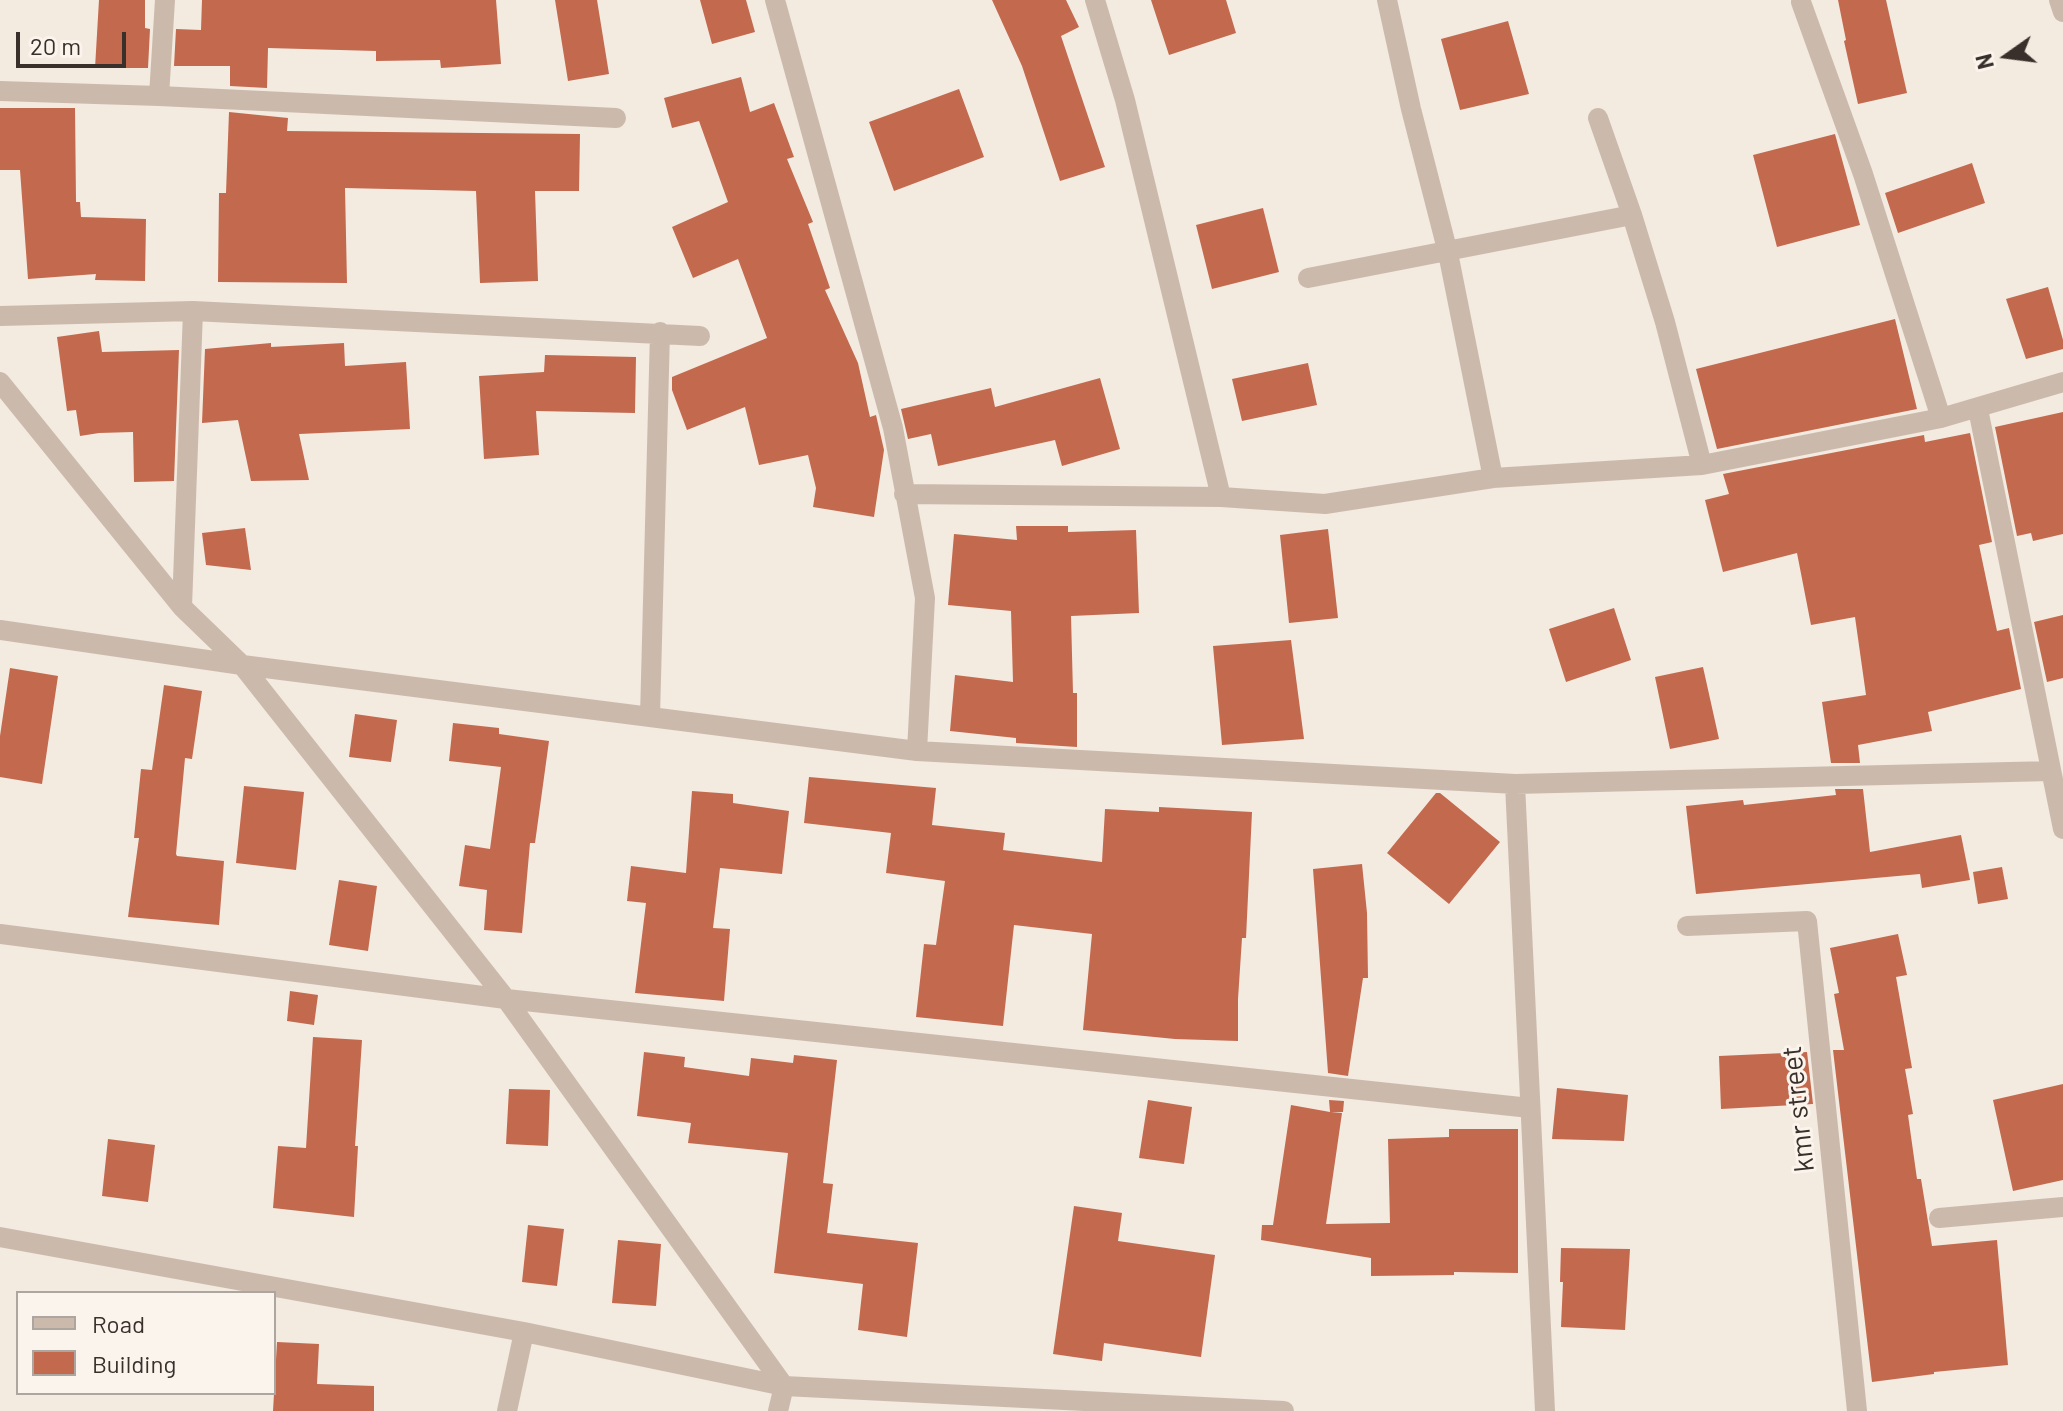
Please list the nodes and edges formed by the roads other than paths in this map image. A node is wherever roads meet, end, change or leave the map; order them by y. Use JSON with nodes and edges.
{"nodes":[{"id":1,"x":165,"y":0,"type":"edge"},
{"id":2,"x":775,"y":0,"type":"edge"},
{"id":3,"x":1095,"y":0,"type":"edge"},
{"id":4,"x":1387,"y":0,"type":"edge"},
{"id":5,"x":2059,"y":0,"type":"edge"},
{"id":6,"x":1801,"y":2,"type":"edge"},
{"id":7,"x":2063,"y":12,"type":"edge"},
{"id":8,"x":0,"y":91,"type":"edge"},
{"id":9,"x":159,"y":96,"type":"junction"},
{"id":10,"x":616,"y":118,"type":"dead end"},
{"id":11,"x":1598,"y":118,"type":"dead end"},
{"id":12,"x":1632,"y":215,"type":"junction"},
{"id":13,"x":1448,"y":253,"type":"junction"},
{"id":14,"x":1308,"y":278,"type":"dead end"},
{"id":15,"x":193,"y":311,"type":"junction"},
{"id":16,"x":0,"y":316,"type":"edge"},
{"id":17,"x":660,"y":332,"type":"junction"},
{"id":18,"x":700,"y":336,"type":"dead end"},
{"id":19,"x":0,"y":382,"type":"edge"},
{"id":20,"x":2063,"y":382,"type":"edge"},
{"id":21,"x":1978,"y":409,"type":"junction"},
{"id":22,"x":1941,"y":418,"type":"junction"},
{"id":23,"x":1702,"y":465,"type":"junction"},
{"id":24,"x":1493,"y":478,"type":"junction"},
{"id":25,"x":904,"y":494,"type":"junction"},
{"id":26,"x":1221,"y":497,"type":"junction"},
{"id":27,"x":182,"y":607,"type":"junction"},
{"id":28,"x":0,"y":630,"type":"edge"},
{"id":29,"x":242,"y":665,"type":"junction"},
{"id":30,"x":650,"y":717,"type":"junction"},
{"id":31,"x":917,"y":751,"type":"junction"},
{"id":32,"x":2051,"y":771,"type":"junction"},
{"id":33,"x":1515,"y":784,"type":"junction"},
{"id":34,"x":2063,"y":829,"type":"edge"},
{"id":35,"x":1687,"y":926,"type":"dead end"},
{"id":36,"x":0,"y":934,"type":"edge"},
{"id":37,"x":506,"y":999,"type":"junction"},
{"id":38,"x":1530,"y":1108,"type":"junction"},
{"id":39,"x":2063,"y":1207,"type":"edge"},
{"id":40,"x":1939,"y":1218,"type":"dead end"},
{"id":41,"x":0,"y":1237,"type":"edge"},
{"id":42,"x":524,"y":1332,"type":"junction"},
{"id":43,"x":784,"y":1386,"type":"junction"},
{"id":44,"x":1124,"y":1407,"type":"edge"},
{"id":45,"x":507,"y":1411,"type":"edge"},
{"id":46,"x":778,"y":1411,"type":"edge"},
{"id":47,"x":1284,"y":1411,"type":"edge"},
{"id":48,"x":1545,"y":1411,"type":"edge"},
{"id":49,"x":1857,"y":1411,"type":"edge"}],
"edges":[{"from":1,"to":9,"type":"street"},
{"from":2,"to":25,"type":"street"},
{"from":3,"to":26,"type":"street"},
{"from":4,"to":13,"type":"street"},
{"from":5,"to":7,"type":"street"},
{"from":6,"to":22,"type":"street"},
{"from":8,"to":9,"type":"street"},
{"from":9,"to":10,"type":"street"},
{"from":11,"to":12,"type":"street"},
{"from":12,"to":13,"type":"street"},
{"from":12,"to":23,"type":"street"},
{"from":13,"to":14,"type":"street"},
{"from":13,"to":24,"type":"street"},
{"from":15,"to":16,"type":"street"},
{"from":15,"to":17,"type":"street"},
{"from":15,"to":27,"type":"street"},
{"from":17,"to":18,"type":"street"},
{"from":17,"to":30,"type":"street"},
{"from":19,"to":27,"type":"street"},
{"from":20,"to":21,"type":"street"},
{"from":21,"to":22,"type":"street"},
{"from":21,"to":32,"type":"street"},
{"from":22,"to":23,"type":"street"},
{"from":23,"to":24,"type":"street"},
{"from":24,"to":26,"type":"street"},
{"from":25,"to":26,"type":"street"},
{"from":25,"to":31,"type":"street"},
{"from":27,"to":29,"type":"street"},
{"from":28,"to":29,"type":"street"},
{"from":29,"to":30,"type":"street"},
{"from":29,"to":37,"type":"street"},
{"from":30,"to":31,"type":"street"},
{"from":31,"to":33,"type":"street"},
{"from":32,"to":33,"type":"street"},
{"from":32,"to":34,"type":"street"},
{"from":33,"to":38,"type":"street"},
{"from":35,"to":49,"type":"street","name":"kmr street"},
{"from":36,"to":37,"type":"street"},
{"from":37,"to":38,"type":"street"},
{"from":37,"to":43,"type":"street"},
{"from":38,"to":48,"type":"street"},
{"from":39,"to":40,"type":"street"},
{"from":41,"to":42,"type":"street"},
{"from":42,"to":43,"type":"street"},
{"from":42,"to":45,"type":"street"},
{"from":43,"to":44,"type":"street"},
{"from":43,"to":46,"type":"street"},
{"from":44,"to":47,"type":"street"}]}
